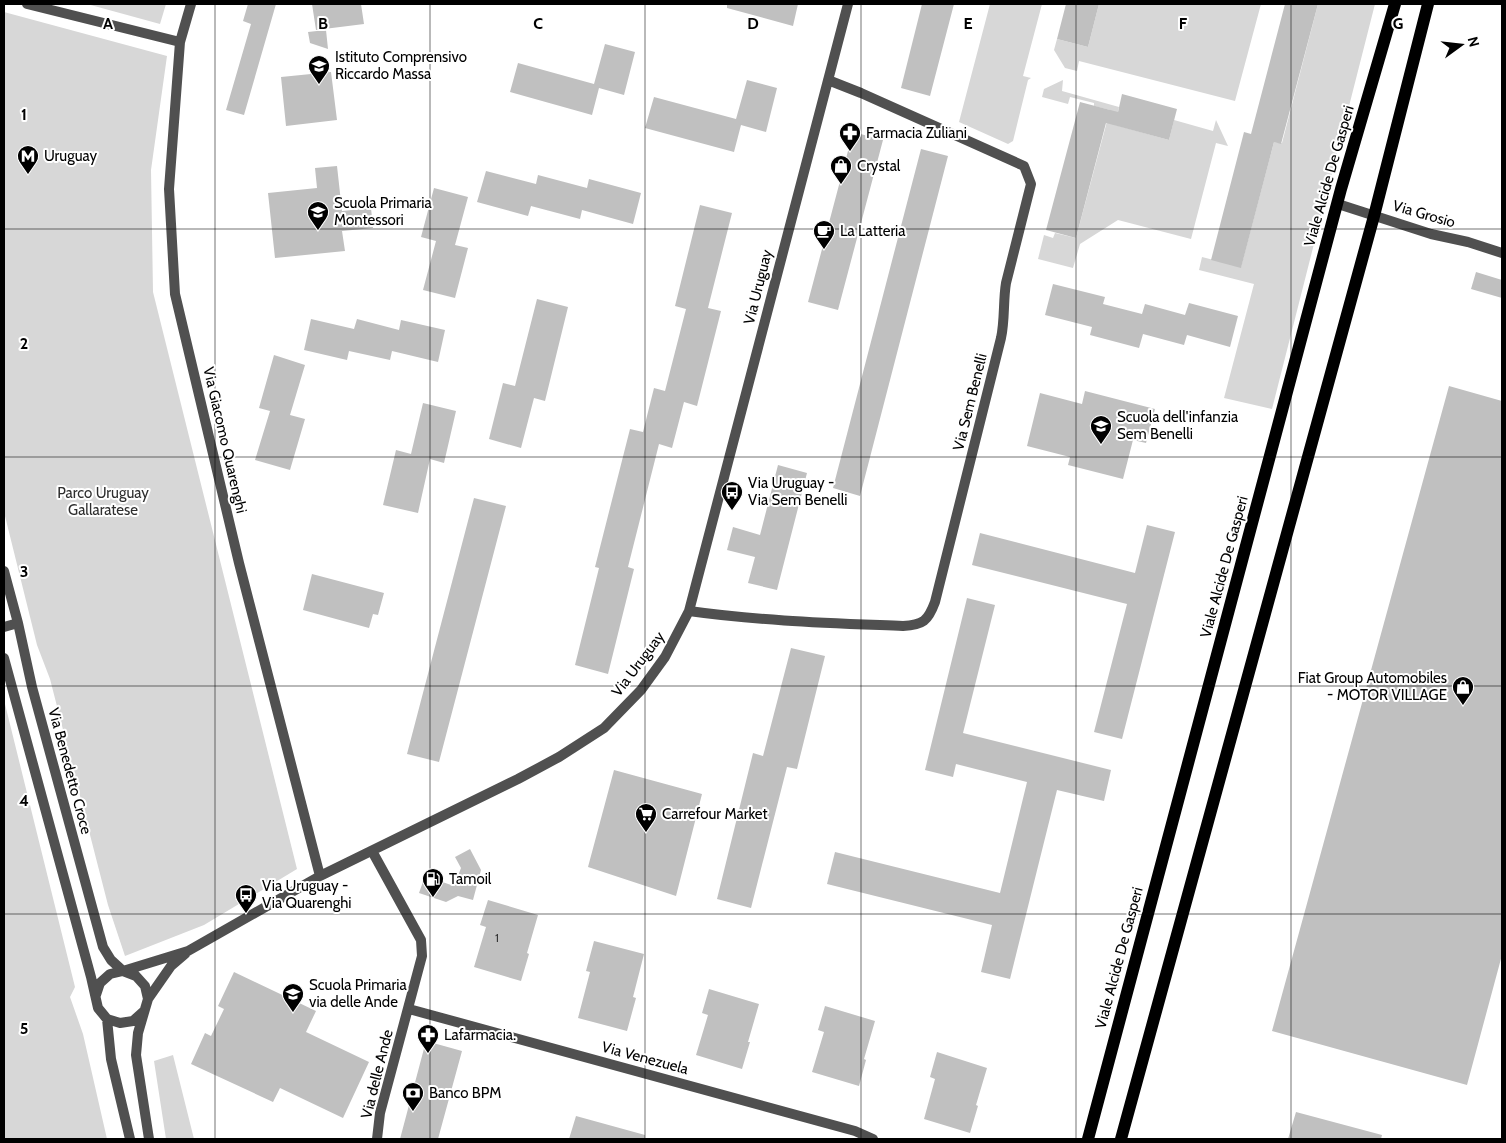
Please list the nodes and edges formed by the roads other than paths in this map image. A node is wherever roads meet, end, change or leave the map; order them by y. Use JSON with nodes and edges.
{"nodes":[{"id":1,"x":27,"y":4,"type":"edge"},
{"id":2,"x":191,"y":4,"type":"edge"},
{"id":3,"x":848,"y":4,"type":"edge"},
{"id":4,"x":1395,"y":4,"type":"edge"},
{"id":5,"x":1428,"y":4,"type":"edge"},
{"id":6,"x":180,"y":42,"type":"junction"},
{"id":7,"x":828,"y":80,"type":"junction"},
{"id":8,"x":1338,"y":204,"type":"junction"},
{"id":9,"x":1374,"y":216,"type":"junction"},
{"id":10,"x":1502,"y":253,"type":"edge"},
{"id":11,"x":4,"y":571,"type":"edge"},
{"id":12,"x":689,"y":611,"type":"junction"},
{"id":13,"x":18,"y":623,"type":"junction"},
{"id":14,"x":4,"y":627,"type":"edge"},
{"id":15,"x":4,"y":658,"type":"edge"},
{"id":16,"x":372,"y":851,"type":"junction"},
{"id":17,"x":320,"y":876,"type":"junction"},
{"id":18,"x":188,"y":951,"type":"junction"},
{"id":19,"x":123,"y":971,"type":"junction"},
{"id":20,"x":96,"y":995,"type":"junction"},
{"id":21,"x":148,"y":999,"type":"junction"},
{"id":22,"x":409,"y":1009,"type":"junction"},
{"id":23,"x":143,"y":1012,"type":"junction"},
{"id":24,"x":107,"y":1019,"type":"junction"},
{"id":25,"x":130,"y":1139,"type":"edge"},
{"id":26,"x":149,"y":1139,"type":"edge"},
{"id":27,"x":377,"y":1139,"type":"edge"},
{"id":28,"x":873,"y":1139,"type":"edge"},
{"id":29,"x":1088,"y":1139,"type":"edge"},
{"id":30,"x":1121,"y":1139,"type":"edge"}],
"edges":[{"from":1,"to":6,"type":"street"},
{"from":2,"to":6,"type":"street","name":"Via Giacomo Quarenghi"},
{"from":3,"to":7,"type":"street","name":"Via Uruguay"},
{"from":4,"to":8,"type":"main road","name":"Viale Alcide De Gasperi"},
{"from":5,"to":9,"type":"main road"},
{"from":6,"to":17,"type":"street","name":"Via Giacomo Quarenghi"},
{"from":7,"to":12,"type":"street","name":"Via Uruguay"},
{"from":7,"to":12,"type":"street","name":"Via Sem Benelli"},
{"from":8,"to":9,"type":"street","name":"Via Grosio"},
{"from":8,"to":29,"type":"main road","name":"Viale Alcide De Gasperi"},
{"from":9,"to":10,"type":"street","name":"Via Grosio"},
{"from":9,"to":30,"type":"main road"},
{"from":11,"to":13,"type":"street","name":"Via Benedetto Croce"},
{"from":12,"to":16,"type":"street","name":"Via Uruguay"},
{"from":13,"to":14,"type":"street"},
{"from":13,"to":19,"type":"street","name":"Via Benedetto Croce"},
{"from":15,"to":20,"type":"street"},
{"from":16,"to":17,"type":"street","name":"Via Uruguay"},
{"from":16,"to":22,"type":"street","name":"Via delle Ande"},
{"from":17,"to":18,"type":"street","name":"Via Uruguay"},
{"from":18,"to":19,"type":"street","name":"Via Uruguay"},
{"from":18,"to":21,"type":"street"},
{"from":19,"to":20,"type":"street"},
{"from":19,"to":21,"type":"street"},
{"from":20,"to":24,"type":"street"},
{"from":21,"to":23,"type":"street"},
{"from":22,"to":27,"type":"street","name":"Via delle Ande"},
{"from":22,"to":28,"type":"street","name":"Via Venezuela"},
{"from":23,"to":24,"type":"street"},
{"from":23,"to":26,"type":"street"},
{"from":24,"to":25,"type":"street"}]}
